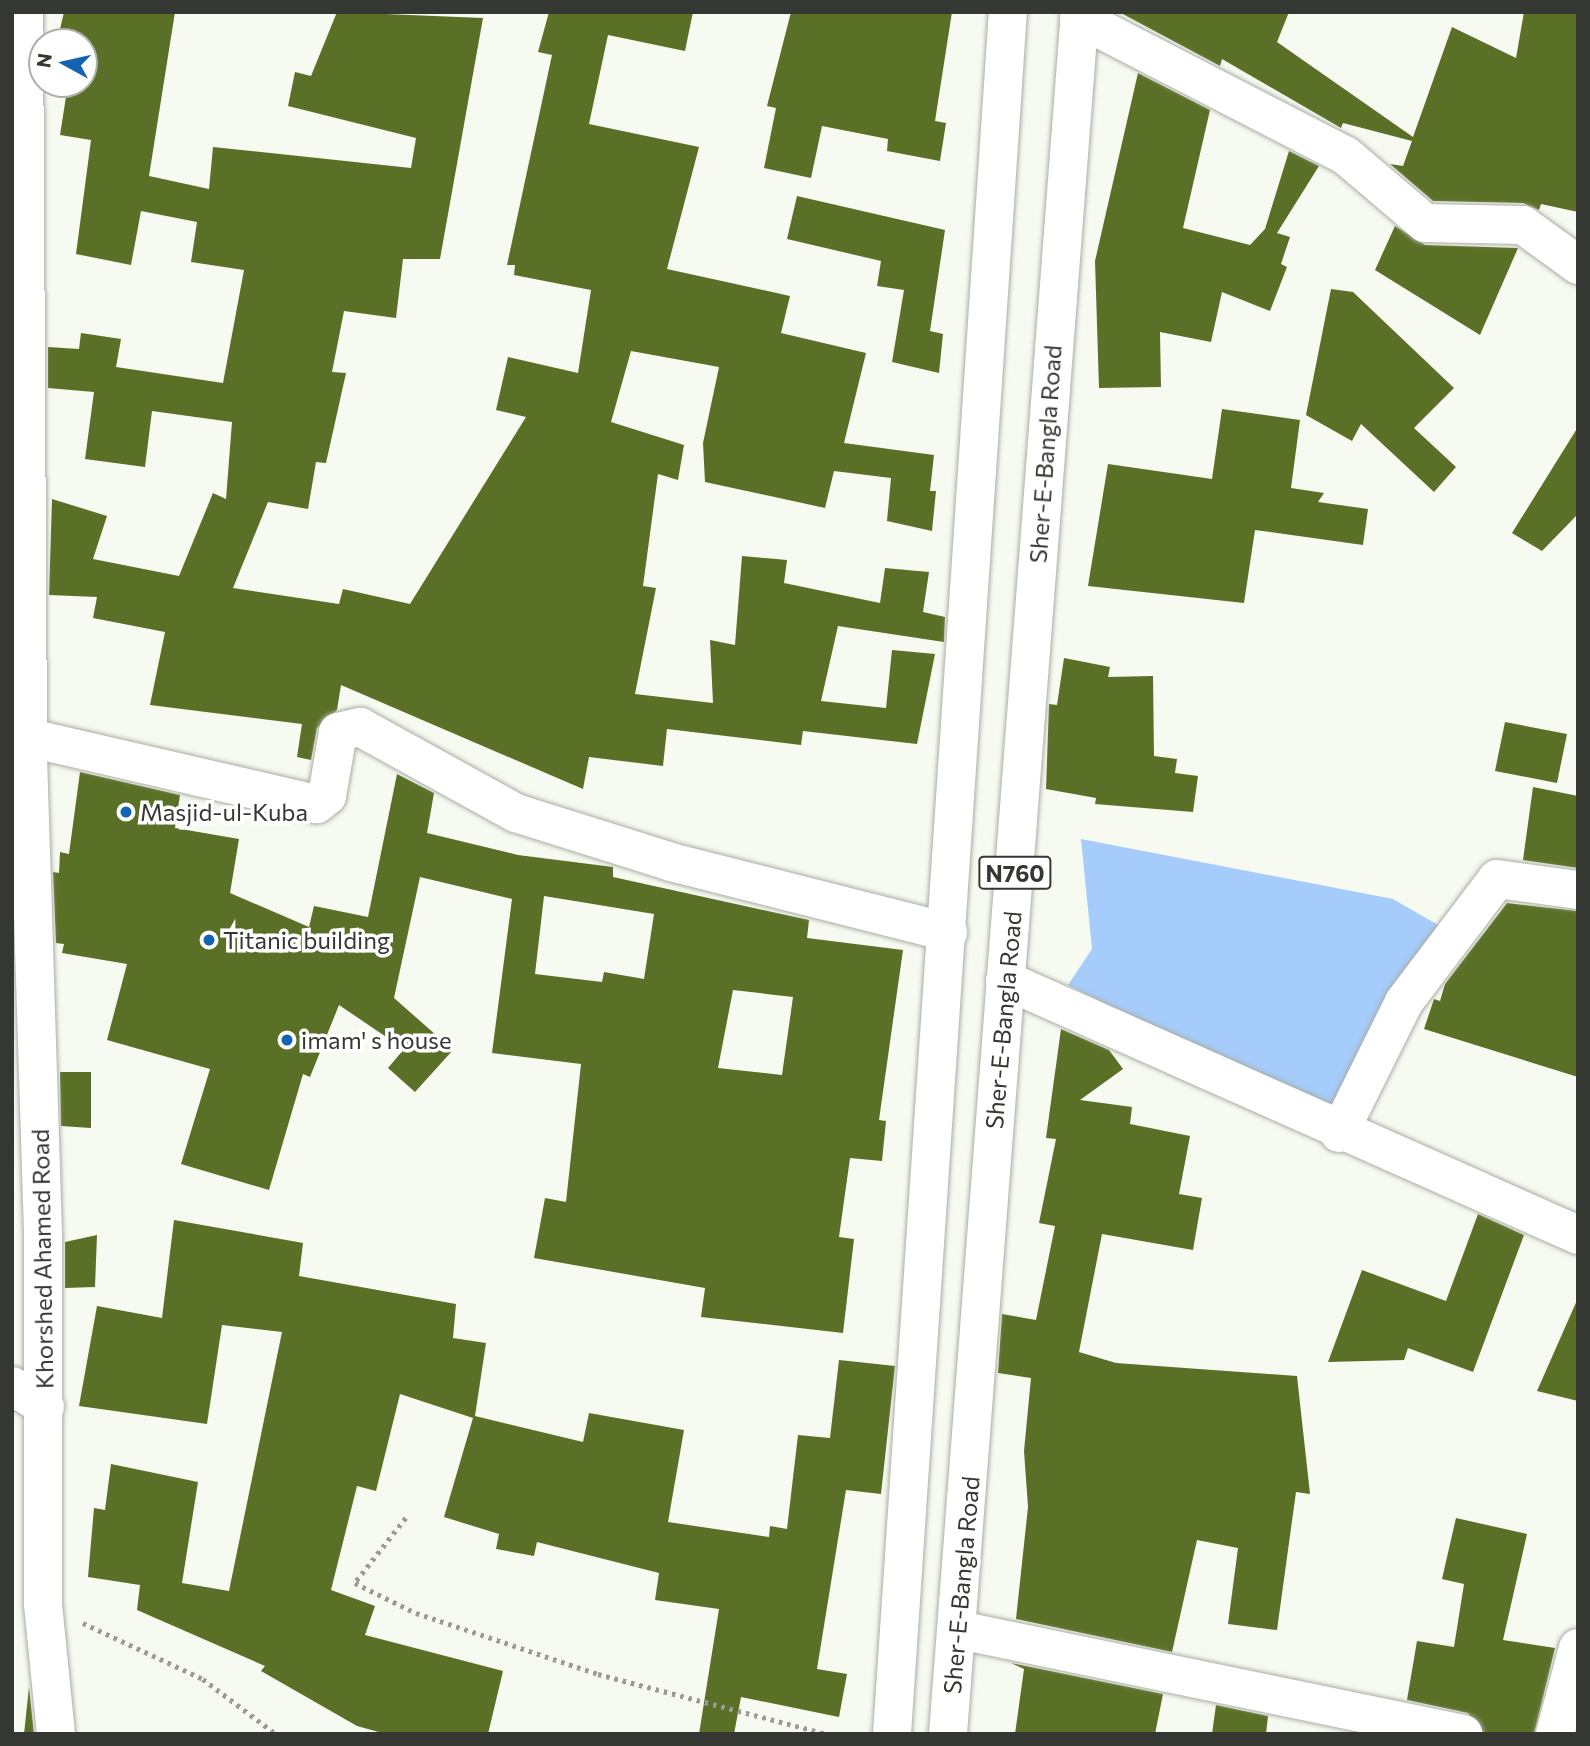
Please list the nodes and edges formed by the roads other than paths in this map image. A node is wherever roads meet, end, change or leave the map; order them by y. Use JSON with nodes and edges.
{"nodes":[{"id":1,"x":24,"y":12,"type":"edge"},
{"id":2,"x":1007,"y":12,"type":"edge"},
{"id":3,"x":1080,"y":15,"type":"edge"},
{"id":4,"x":1578,"y":265,"type":"edge"},
{"id":5,"x":25,"y":757,"type":"edge"},
{"id":6,"x":1578,"y":890,"type":"edge"},
{"id":7,"x":948,"y":932,"type":"junction"},
{"id":8,"x":1005,"y":980,"type":"junction"},
{"id":9,"x":1339,"y":1133,"type":"junction"},
{"id":10,"x":1578,"y":1235,"type":"edge"},
{"id":11,"x":12,"y":1385,"type":"edge"},
{"id":12,"x":45,"y":1407,"type":"junction"},
{"id":13,"x":959,"y":1630,"type":"junction"},
{"id":14,"x":1578,"y":1648,"type":"edge"},
{"id":15,"x":56,"y":1734,"type":"edge"},
{"id":16,"x":892,"y":1734,"type":"edge"},
{"id":17,"x":948,"y":1734,"type":"edge"},
{"id":18,"x":1463,"y":1734,"type":"edge"},
{"id":19,"x":1555,"y":1734,"type":"edge"}],
"edges":[{"from":1,"to":5,"type":"main road","name":"Khorshed Ahamed Road"},
{"from":2,"to":7,"type":"main road","number":"N760"},
{"from":3,"to":4,"type":"main road"},
{"from":3,"to":8,"type":"main road","name":"Sher-E-Bangla Road","number":"N760"},
{"from":5,"to":7,"type":"main road"},
{"from":5,"to":12,"type":"main road","name":"Khorshed Ahamed Road"},
{"from":6,"to":9,"type":"main road"},
{"from":7,"to":16,"type":"main road","number":"N760"},
{"from":8,"to":9,"type":"main road"},
{"from":8,"to":13,"type":"main road","name":"Sher-E-Bangla Road","number":"N760"},
{"from":9,"to":10,"type":"main road"},
{"from":11,"to":12,"type":"main road"},
{"from":12,"to":15,"type":"main road","name":"Khorshed Ahamed Road"},
{"from":13,"to":17,"type":"main road","name":"Sher-E-Bangla Road","number":"N760"},
{"from":13,"to":18,"type":"main road"},
{"from":14,"to":19,"type":"main road"}]}
